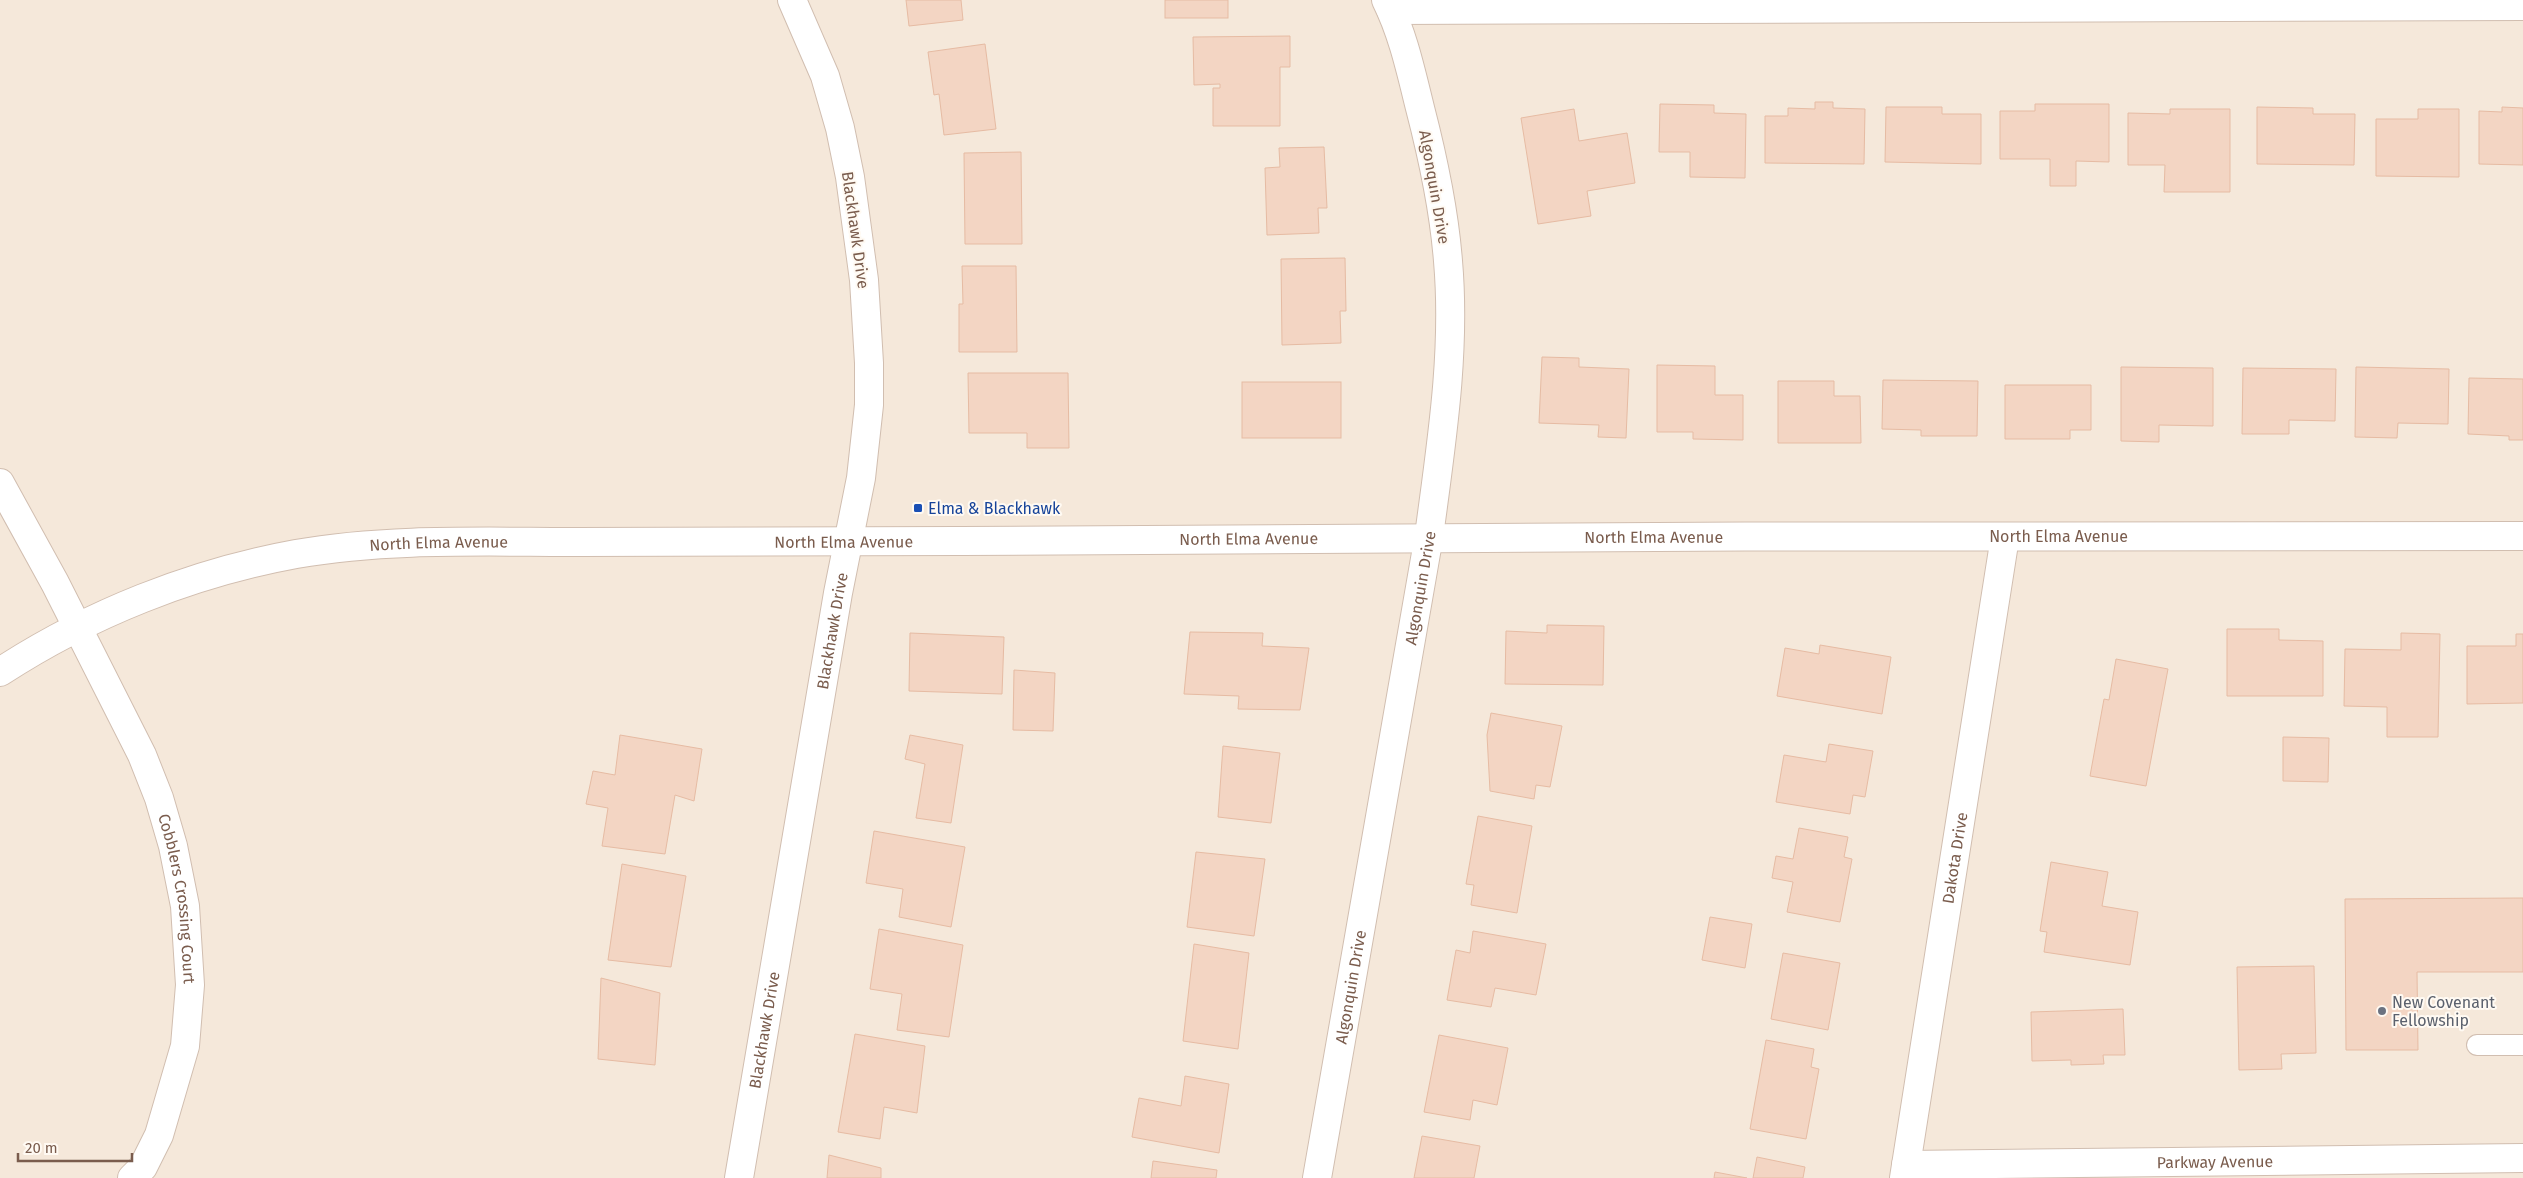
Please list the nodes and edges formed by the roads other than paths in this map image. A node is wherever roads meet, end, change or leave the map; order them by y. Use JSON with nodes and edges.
{"nodes":[{"id":1,"x":792,"y":0,"type":"edge"},
{"id":2,"x":1388,"y":5,"type":"edge"},
{"id":3,"x":2523,"y":6,"type":"edge"},
{"id":4,"x":0,"y":483,"type":"edge"},
{"id":5,"x":1429,"y":536,"type":"junction"},
{"id":6,"x":2523,"y":536,"type":"edge"},
{"id":7,"x":2005,"y":537,"type":"junction"},
{"id":8,"x":847,"y":543,"type":"junction"},
{"id":9,"x":78,"y":628,"type":"junction"},
{"id":10,"x":0,"y":672,"type":"edge"},
{"id":11,"x":2477,"y":1045,"type":"dead end"},
{"id":12,"x":2523,"y":1045,"type":"edge"},
{"id":13,"x":2523,"y":1158,"type":"edge"},
{"id":14,"x":1905,"y":1171,"type":"edge"},
{"id":15,"x":132,"y":1178,"type":"edge"},
{"id":16,"x":739,"y":1178,"type":"edge"},
{"id":17,"x":1317,"y":1178,"type":"edge"}],
"edges":[{"from":1,"to":8,"type":"street","name":"Blackhawk Drive"},
{"from":2,"to":3,"type":"street"},
{"from":2,"to":5,"type":"street","name":"Algonquin Drive"},
{"from":4,"to":9,"type":"street","name":"Cobblers Crossing Court"},
{"from":5,"to":7,"type":"street","name":"North Elma Avenue"},
{"from":5,"to":8,"type":"street","name":"North Elma Avenue"},
{"from":5,"to":17,"type":"street","name":"Algonquin Drive"},
{"from":6,"to":7,"type":"street","name":"North Elma Avenue"},
{"from":7,"to":14,"type":"street","name":"Dakota Drive"},
{"from":8,"to":9,"type":"street","name":"North Elma Avenue"},
{"from":8,"to":16,"type":"street","name":"Blackhawk Drive"},
{"from":9,"to":10,"type":"street","name":"North Elma Avenue"},
{"from":9,"to":15,"type":"street","name":"Cobblers Crossing Court"},
{"from":11,"to":12,"type":"lane"},
{"from":13,"to":14,"type":"street","name":"Parkway Avenue"}]}
